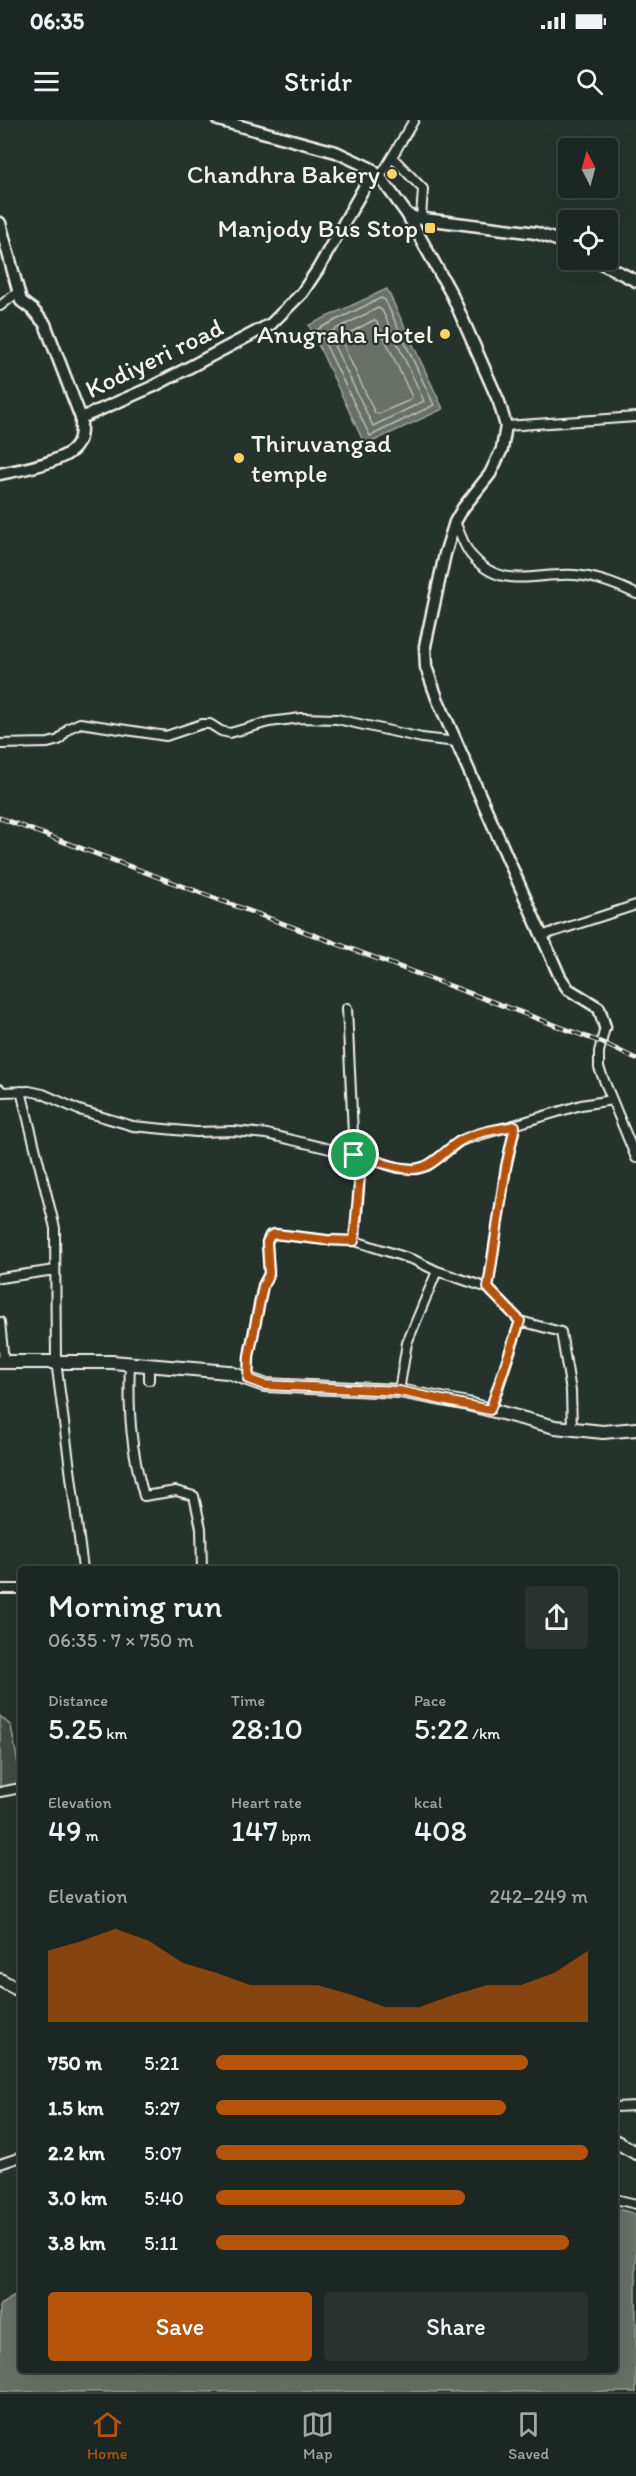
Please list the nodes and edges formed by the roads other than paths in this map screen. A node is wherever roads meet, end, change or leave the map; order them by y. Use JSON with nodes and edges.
{"nodes":[{"id":1,"x":218,"y":120,"type":"edge"},
{"id":2,"x":414,"y":120,"type":"edge"},
{"id":3,"x":392,"y":157,"type":"junction"},
{"id":4,"x":370,"y":168,"type":"junction"},
{"id":5,"x":380,"y":177,"type":"junction"},
{"id":6,"x":407,"y":214,"type":"junction"},
{"id":7,"x":421,"y":218,"type":"junction"},
{"id":8,"x":0,"y":223,"type":"edge"},
{"id":9,"x":558,"y":241,"type":"edge"},
{"id":10,"x":615,"y":270,"type":"edge"},
{"id":11,"x":636,"y":281,"type":"edge"},
{"id":12,"x":18,"y":292,"type":"junction"},
{"id":13,"x":0,"y":306,"type":"edge"},
{"id":14,"x":636,"y":417,"type":"edge"},
{"id":15,"x":81,"y":418,"type":"junction"},
{"id":16,"x":506,"y":426,"type":"junction"},
{"id":17,"x":0,"y":474,"type":"edge"},
{"id":18,"x":455,"y":522,"type":"junction"},
{"id":19,"x":636,"y":594,"type":"edge"},
{"id":20,"x":457,"y":742,"type":"junction"},
{"id":21,"x":0,"y":744,"type":"edge"},
{"id":22,"x":636,"y":904,"type":"edge"},
{"id":23,"x":541,"y":936,"type":"junction"},
{"id":24,"x":347,"y":1008,"type":"dead end"},
{"id":25,"x":605,"y":1027,"type":"joint"},
{"id":26,"x":0,"y":1089,"type":"edge"},
{"id":27,"x":21,"y":1091,"type":"junction"},
{"id":28,"x":612,"y":1100,"type":"junction"},
{"id":29,"x":515,"y":1126,"type":"junction"},
{"id":30,"x":354,"y":1155,"type":"junction"},
{"id":31,"x":636,"y":1158,"type":"edge"},
{"id":32,"x":354,"y":1241,"type":"junction"},
{"id":33,"x":55,"y":1270,"type":"junction"},
{"id":34,"x":437,"y":1271,"type":"junction"},
{"id":35,"x":0,"y":1278,"type":"edge"},
{"id":36,"x":488,"y":1288,"type":"junction"},
{"id":37,"x":520,"y":1321,"type":"junction"},
{"id":38,"x":0,"y":1322,"type":"edge"},
{"id":39,"x":56,"y":1361,"type":"junction"},
{"id":40,"x":2,"y":1362,"type":"edge"},
{"id":41,"x":130,"y":1364,"type":"junction"},
{"id":42,"x":149,"y":1365,"type":"junction"},
{"id":43,"x":248,"y":1379,"type":"junction"},
{"id":44,"x":149,"y":1380,"type":"dead end"},
{"id":45,"x":399,"y":1391,"type":"junction"},
{"id":46,"x":490,"y":1410,"type":"junction"},
{"id":47,"x":636,"y":1429,"type":"edge"},
{"id":48,"x":572,"y":1430,"type":"junction"},
{"id":49,"x":83,"y":1566,"type":"edge"},
{"id":50,"x":202,"y":1566,"type":"edge"},
{"id":51,"x":0,"y":1588,"type":"edge"},
{"id":52,"x":18,"y":1589,"type":"edge"},
{"id":53,"x":18,"y":1789,"type":"edge"},
{"id":54,"x":0,"y":1792,"type":"edge"},
{"id":55,"x":0,"y":1980,"type":"edge"},
{"id":56,"x":18,"y":1989,"type":"edge"},
{"id":57,"x":636,"y":2106,"type":"edge"},
{"id":58,"x":618,"y":2107,"type":"edge"},
{"id":59,"x":618,"y":2143,"type":"edge"},
{"id":60,"x":636,"y":2153,"type":"edge"},
{"id":61,"x":18,"y":2158,"type":"edge"},
{"id":62,"x":0,"y":2164,"type":"edge"},
{"id":63,"x":618,"y":2200,"type":"edge"},
{"id":64,"x":636,"y":2204,"type":"edge"}],
"edges":[{"from":1,"to":4,"type":"street"},
{"from":2,"to":3,"type":"street"},
{"from":3,"to":5,"type":"street"},
{"from":3,"to":7,"type":"street"},
{"from":4,"to":5,"type":"street"},
{"from":4,"to":15,"type":"street","name":"Kodiyeri road"},
{"from":5,"to":6,"type":"street"},
{"from":6,"to":7,"type":"street"},
{"from":6,"to":16,"type":"street"},
{"from":7,"to":9,"type":"street"},
{"from":8,"to":12,"type":"street","name":"Kodiyeri road"},
{"from":10,"to":11,"type":"street"},
{"from":12,"to":13,"type":"street"},
{"from":12,"to":15,"type":"street","name":"Kodiyeri road"},
{"from":14,"to":16,"type":"street"},
{"from":15,"to":17,"type":"street"},
{"from":16,"to":18,"type":"street"},
{"from":18,"to":19,"type":"street"},
{"from":18,"to":20,"type":"street"},
{"from":20,"to":21,"type":"street"},
{"from":20,"to":23,"type":"street"},
{"from":22,"to":23,"type":"street"},
{"from":23,"to":25,"type":"street"},
{"from":24,"to":30,"type":"street"},
{"from":25,"to":28,"type":"street"},
{"from":26,"to":27,"type":"street"},
{"from":27,"to":30,"type":"street"},
{"from":27,"to":33,"type":"street"},
{"from":28,"to":29,"type":"street"},
{"from":28,"to":31,"type":"street"},
{"from":29,"to":30,"type":"street"},
{"from":29,"to":36,"type":"street"},
{"from":30,"to":32,"type":"street"},
{"from":32,"to":34,"type":"street"},
{"from":32,"to":43,"type":"street"},
{"from":33,"to":35,"type":"street"},
{"from":33,"to":39,"type":"street"},
{"from":34,"to":36,"type":"street"},
{"from":34,"to":45,"type":"street"},
{"from":36,"to":37,"type":"street"},
{"from":37,"to":46,"type":"street"},
{"from":37,"to":48,"type":"street"},
{"from":38,"to":40,"type":"street"},
{"from":39,"to":40,"type":"main road"},
{"from":39,"to":41,"type":"main road"},
{"from":39,"to":49,"type":"street"},
{"from":41,"to":42,"type":"main road"},
{"from":41,"to":50,"type":"street"},
{"from":42,"to":43,"type":"main road"},
{"from":42,"to":44,"type":"street"},
{"from":43,"to":45,"type":"main road"},
{"from":45,"to":46,"type":"main road"},
{"from":46,"to":48,"type":"main road"},
{"from":47,"to":48,"type":"main road"},
{"from":51,"to":52,"type":"street"},
{"from":53,"to":54,"type":"street"},
{"from":55,"to":56,"type":"main road"},
{"from":57,"to":58,"type":"street"},
{"from":59,"to":60,"type":"main road"},
{"from":61,"to":62,"type":"street"},
{"from":63,"to":64,"type":"street"}]}
